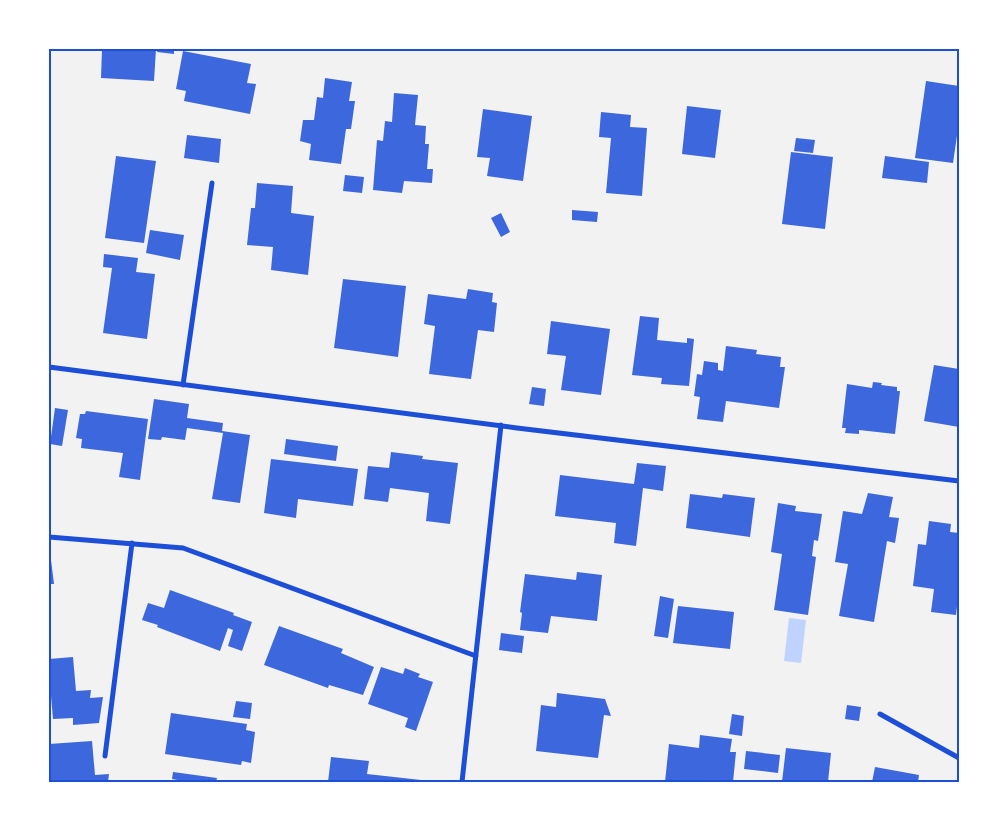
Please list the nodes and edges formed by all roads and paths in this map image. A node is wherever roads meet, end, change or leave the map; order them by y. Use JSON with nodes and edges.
{"nodes":[{"id":1,"x":212,"y":182,"type":"dead end"},
{"id":2,"x":49,"y":367,"type":"edge"},
{"id":3,"x":183,"y":385,"type":"junction"},
{"id":4,"x":501,"y":425,"type":"junction"},
{"id":5,"x":959,"y":481,"type":"edge"},
{"id":6,"x":49,"y":537,"type":"edge"},
{"id":7,"x":132,"y":543,"type":"junction"},
{"id":8,"x":476,"y":656,"type":"junction"},
{"id":9,"x":880,"y":714,"type":"dead end"},
{"id":10,"x":106,"y":756,"type":"dead end"},
{"id":11,"x":959,"y":758,"type":"edge"},
{"id":12,"x":462,"y":782,"type":"edge"}],
"edges":[{"from":1,"to":3,"type":"street"},
{"from":2,"to":3,"type":"street"},
{"from":3,"to":4,"type":"street"},
{"from":4,"to":5,"type":"street"},
{"from":4,"to":8,"type":"street"},
{"from":6,"to":7,"type":"street"},
{"from":7,"to":8,"type":"street"},
{"from":7,"to":10,"type":"street"},
{"from":8,"to":12,"type":"street"},
{"from":9,"to":11,"type":"street"}]}
